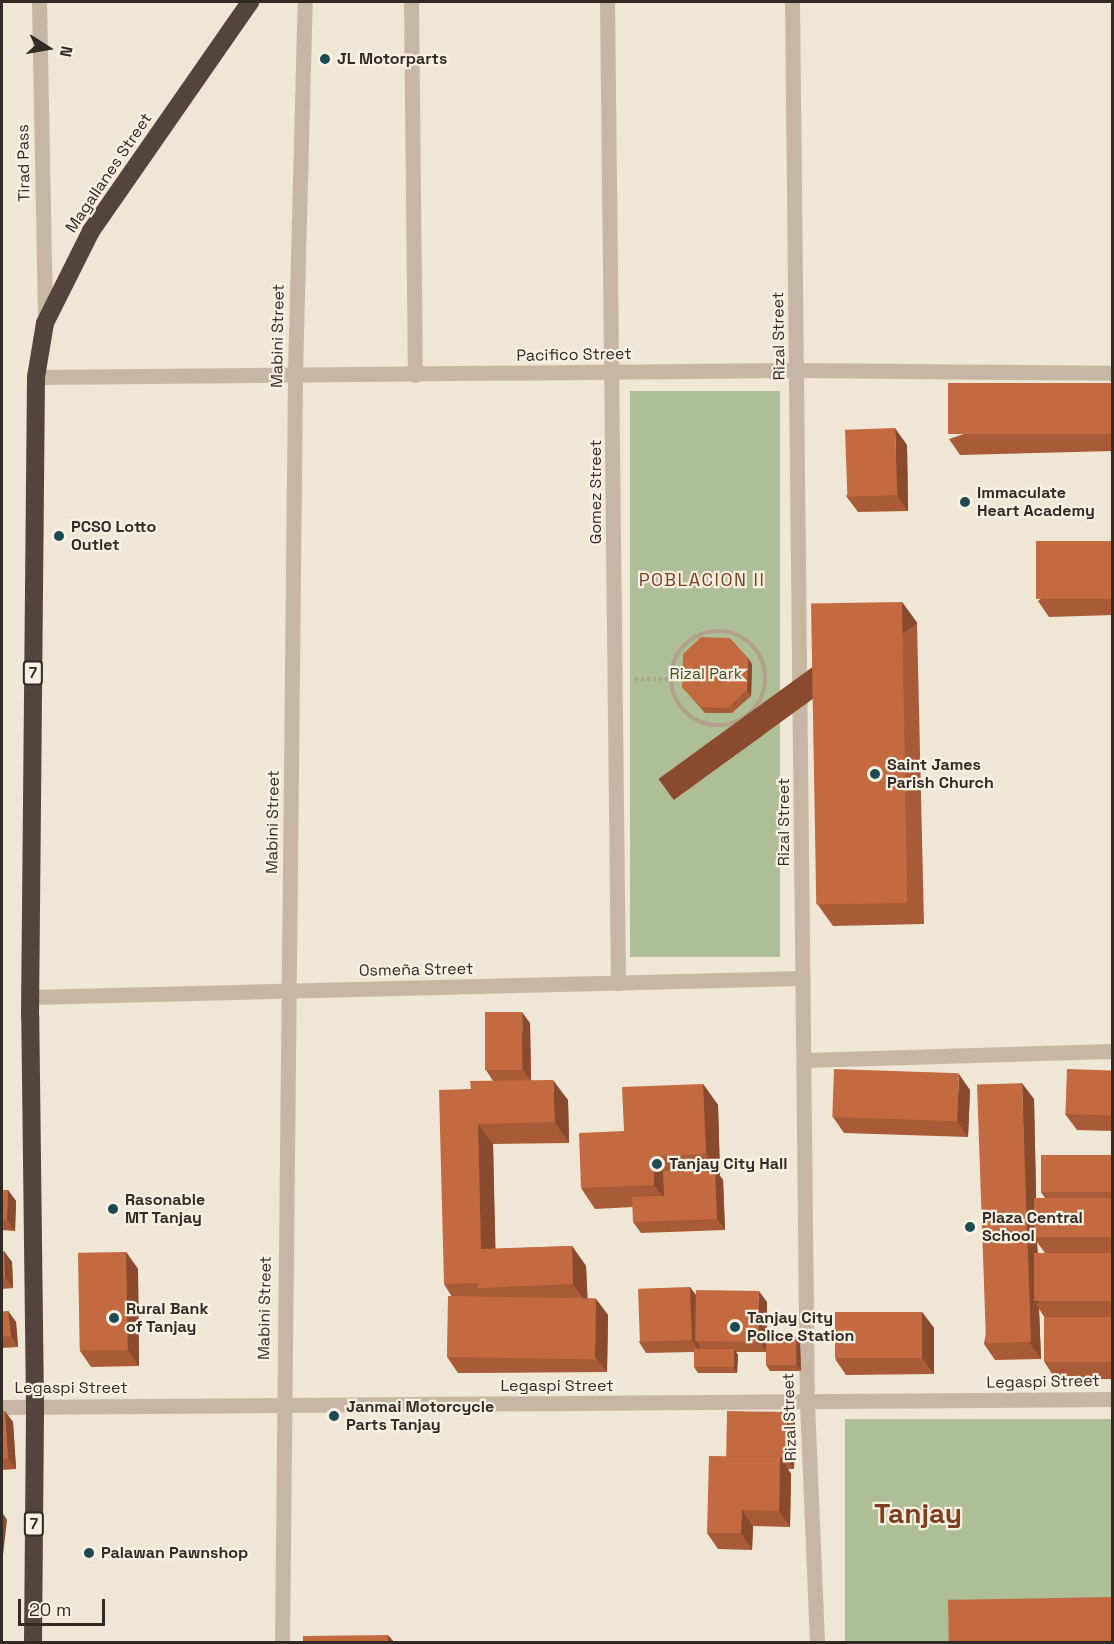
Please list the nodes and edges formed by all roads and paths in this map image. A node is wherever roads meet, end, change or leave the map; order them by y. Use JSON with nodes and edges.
{"nodes":[{"id":1,"x":39,"y":2,"type":"edge"},
{"id":2,"x":250,"y":2,"type":"edge"},
{"id":3,"x":305,"y":2,"type":"edge"},
{"id":4,"x":411,"y":2,"type":"edge"},
{"id":5,"x":607,"y":2,"type":"edge"},
{"id":6,"x":792,"y":2,"type":"edge"},
{"id":7,"x":45,"y":323,"type":"junction"},
{"id":8,"x":798,"y":370,"type":"junction"},
{"id":9,"x":295,"y":372,"type":"junction"},
{"id":10,"x":613,"y":373,"type":"junction"},
{"id":11,"x":1113,"y":373,"type":"edge"},
{"id":12,"x":415,"y":375,"type":"junction"},
{"id":13,"x":36,"y":377,"type":"junction"},
{"id":14,"x":616,"y":680,"type":"junction"},
{"id":15,"x":670,"y":680,"type":"junction"},
{"id":16,"x":803,"y":978,"type":"junction"},
{"id":17,"x":618,"y":983,"type":"junction"},
{"id":18,"x":288,"y":991,"type":"junction"},
{"id":19,"x":30,"y":997,"type":"junction"},
{"id":20,"x":1113,"y":1051,"type":"edge"},
{"id":21,"x":805,"y":1060,"type":"junction"},
{"id":22,"x":1113,"y":1399,"type":"edge"},
{"id":23,"x":807,"y":1403,"type":"junction"},
{"id":24,"x":35,"y":1406,"type":"junction"},
{"id":25,"x":282,"y":1406,"type":"junction"},
{"id":26,"x":2,"y":1407,"type":"edge"},
{"id":27,"x":33,"y":1642,"type":"edge"},
{"id":28,"x":282,"y":1642,"type":"edge"},
{"id":29,"x":818,"y":1642,"type":"edge"}],
"edges":[{"from":1,"to":7,"type":"street","name":"Tirad Pass"},
{"from":2,"to":7,"type":"highway","name":"Magallanes Street","number":"7"},
{"from":3,"to":9,"type":"street","name":"Mabini Street"},
{"from":4,"to":12,"type":"street"},
{"from":5,"to":10,"type":"street","name":"Gomez Street"},
{"from":6,"to":8,"type":"street","name":"Rizal Street"},
{"from":7,"to":13,"type":"highway","name":"Magallanes Street","number":"7"},
{"from":8,"to":10,"type":"street","name":"Pacifico Street"},
{"from":8,"to":11,"type":"street","name":"Pacifico Street"},
{"from":8,"to":16,"type":"street","name":"Rizal Street"},
{"from":9,"to":12,"type":"street","name":"Pacifico Street"},
{"from":9,"to":13,"type":"street","name":"Pacifico Street"},
{"from":9,"to":18,"type":"street","name":"Mabini Street"},
{"from":10,"to":12,"type":"street","name":"Pacifico Street"},
{"from":10,"to":14,"type":"street","name":"Gomez Street"},
{"from":13,"to":19,"type":"highway","name":"Magallanes Street","number":"7"},
{"from":14,"to":15,"type":"path"},
{"from":14,"to":17,"type":"street","name":"Gomez Street"},
{"from":15,"to":15,"type":"path"},
{"from":16,"to":17,"type":"street","name":"Osmeña Street"},
{"from":16,"to":21,"type":"street","name":"Rizal Street"},
{"from":17,"to":18,"type":"street","name":"Osmeña Street"},
{"from":18,"to":19,"type":"street","name":"Osmeña Street"},
{"from":18,"to":25,"type":"street","name":"Mabini Street"},
{"from":19,"to":24,"type":"highway","name":"Magallanes Street","number":"7"},
{"from":20,"to":21,"type":"street"},
{"from":21,"to":23,"type":"street","name":"Rizal Street"},
{"from":22,"to":23,"type":"street","name":"Legaspi Street"},
{"from":23,"to":25,"type":"street","name":"Legaspi Street"},
{"from":23,"to":29,"type":"street","name":"Rizal Street"},
{"from":24,"to":25,"type":"street","name":"Legaspi Street"},
{"from":24,"to":26,"type":"street","name":"Legaspi Street"},
{"from":24,"to":27,"type":"highway","name":"Magallanes Street","number":"7"},
{"from":25,"to":28,"type":"street","name":"Mabini Street"}]}
